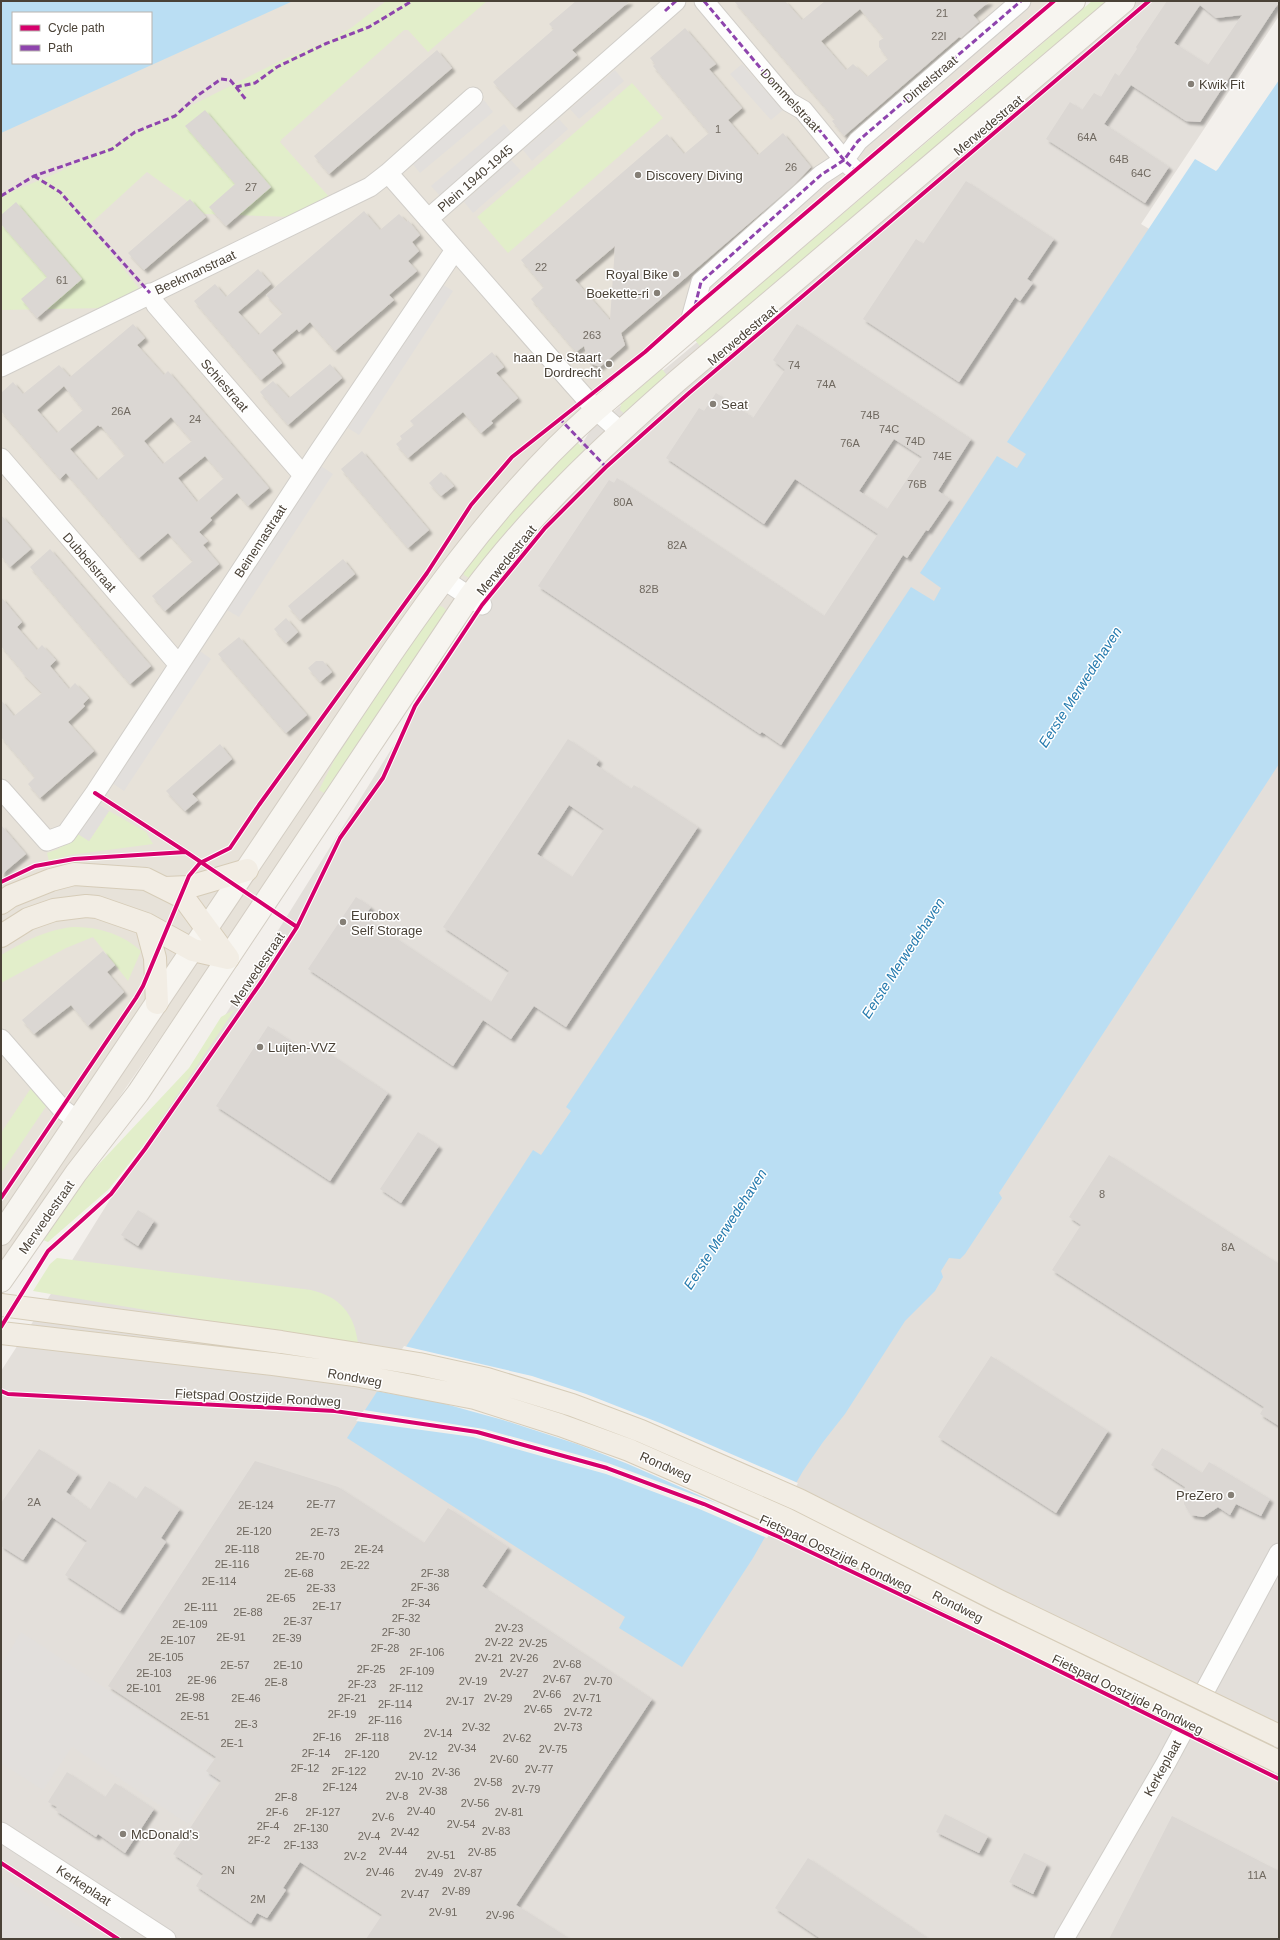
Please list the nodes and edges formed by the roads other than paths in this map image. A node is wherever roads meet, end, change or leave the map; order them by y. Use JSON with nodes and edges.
{"nodes":[{"id":1,"x":676,"y":1,"type":"edge"},
{"id":2,"x":704,"y":1,"type":"edge"},
{"id":3,"x":1021,"y":1,"type":"edge"},
{"id":4,"x":1074,"y":1,"type":"edge"},
{"id":5,"x":1124,"y":1,"type":"edge"},
{"id":6,"x":473,"y":97,"type":"dead end"},
{"id":7,"x":844,"y":160,"type":"junction"},
{"id":8,"x":388,"y":173,"type":"junction"},
{"id":9,"x":864,"y":180,"type":"junction"},
{"id":10,"x":428,"y":219,"type":"junction"},
{"id":11,"x":455,"y":250,"type":"junction"},
{"id":12,"x":150,"y":293,"type":"junction"},
{"id":13,"x":687,"y":333,"type":"junction"},
{"id":14,"x":1,"y":367,"type":"edge"},
{"id":15,"x":596,"y":410,"type":"junction"},
{"id":16,"x":620,"y":432,"type":"junction"},
{"id":17,"x":1,"y":458,"type":"edge"},
{"id":18,"x":303,"y":475,"type":"junction"},
{"id":19,"x":443,"y":579,"type":"junction"},
{"id":20,"x":476,"y":601,"type":"junction"},
{"id":21,"x":179,"y":665,"type":"junction"},
{"id":22,"x":1,"y":789,"type":"edge"},
{"id":23,"x":247,"y":870,"type":"junction"},
{"id":24,"x":165,"y":888,"type":"junction"},
{"id":25,"x":1,"y":903,"type":"edge"},
{"id":26,"x":146,"y":924,"type":"junction"},
{"id":27,"x":207,"y":929,"type":"junction"},
{"id":28,"x":1,"y":936,"type":"edge"},
{"id":29,"x":193,"y":950,"type":"junction"},
{"id":30,"x":228,"y":958,"type":"junction"},
{"id":31,"x":157,"y":1003,"type":"junction"},
{"id":32,"x":1,"y":1039,"type":"edge"},
{"id":33,"x":77,"y":1120,"type":"junction"},
{"id":34,"x":1,"y":1234,"type":"edge"},
{"id":35,"x":1,"y":1281,"type":"edge"},
{"id":36,"x":1,"y":1305,"type":"edge"},
{"id":37,"x":1,"y":1333,"type":"edge"},
{"id":38,"x":1279,"y":1553,"type":"edge"},
{"id":39,"x":1279,"y":1736,"type":"edge"},
{"id":40,"x":1279,"y":1762,"type":"edge"},
{"id":41,"x":1,"y":1832,"type":"edge"},
{"id":42,"x":166,"y":1939,"type":"edge"},
{"id":43,"x":1064,"y":1939,"type":"edge"}],
"edges":[{"from":1,"to":10,"type":"street","name":"Plein 1940-1945"},
{"from":2,"to":7,"type":"street","name":"Dommelstraat"},
{"from":3,"to":7,"type":"street","name":"Dintelstraat"},
{"from":4,"to":9,"type":"main road","name":"Merwedestraat"},
{"from":5,"to":16,"type":"main road","name":"Merwedestraat"},
{"from":6,"to":8,"type":"street","name":"Beekmanstraat"},
{"from":7,"to":9,"type":"street","name":"Dommelstraat"},
{"from":7,"to":13,"type":"street"},
{"from":8,"to":10,"type":"street"},
{"from":8,"to":12,"type":"street","name":"Beekmanstraat"},
{"from":9,"to":13,"type":"main road","name":"Merwedestraat"},
{"from":10,"to":11,"type":"street","name":"Plein 1940-1945"},
{"from":11,"to":15,"type":"street","name":"Plein 1940-1945"},
{"from":11,"to":18,"type":"street","name":"Beinemastraat"},
{"from":12,"to":14,"type":"street","name":"Beekmanstraat"},
{"from":12,"to":18,"type":"street","name":"Schiestraat"},
{"from":13,"to":15,"type":"main road","name":"Merwedestraat"},
{"from":15,"to":16,"type":"street"},
{"from":15,"to":19,"type":"main road","name":"Merwedestraat"},
{"from":16,"to":20,"type":"main road","name":"Merwedestraat"},
{"from":17,"to":21,"type":"street","name":"Dubbelstraat"},
{"from":18,"to":21,"type":"street","name":"Beinemastraat"},
{"from":19,"to":20,"type":"street","name":"Merwedestraat"},
{"from":19,"to":23,"type":"main road","name":"Merwedestraat"},
{"from":20,"to":30,"type":"main road","name":"Merwedestraat"},
{"from":21,"to":22,"type":"street","name":"Beinemastraat"},
{"from":23,"to":24,"type":"main road"},
{"from":23,"to":27,"type":"main road","name":"Merwedestraat"},
{"from":24,"to":25,"type":"main road"},
{"from":24,"to":27,"type":"main road"},
{"from":26,"to":28,"type":"main road"},
{"from":26,"to":29,"type":"main road"},
{"from":26,"to":31,"type":"main road"},
{"from":27,"to":29,"type":"main road","name":"Merwedestraat"},
{"from":27,"to":30,"type":"main road"},
{"from":29,"to":30,"type":"main road"},
{"from":29,"to":31,"type":"main road","name":"Merwedestraat"},
{"from":30,"to":35,"type":"main road","name":"Merwedestraat"},
{"from":31,"to":33,"type":"main road","name":"Merwedestraat"},
{"from":32,"to":33,"type":"street"},
{"from":33,"to":34,"type":"main road","name":"Merwedestraat"},
{"from":36,"to":39,"type":"main road","name":"Rondweg","bridge":true},
{"from":37,"to":40,"type":"main road","name":"Rondweg","bridge":true},
{"from":38,"to":43,"type":"street","name":"Kerkeplaat"},
{"from":41,"to":42,"type":"street","name":"Kerkeplaat"}]}
